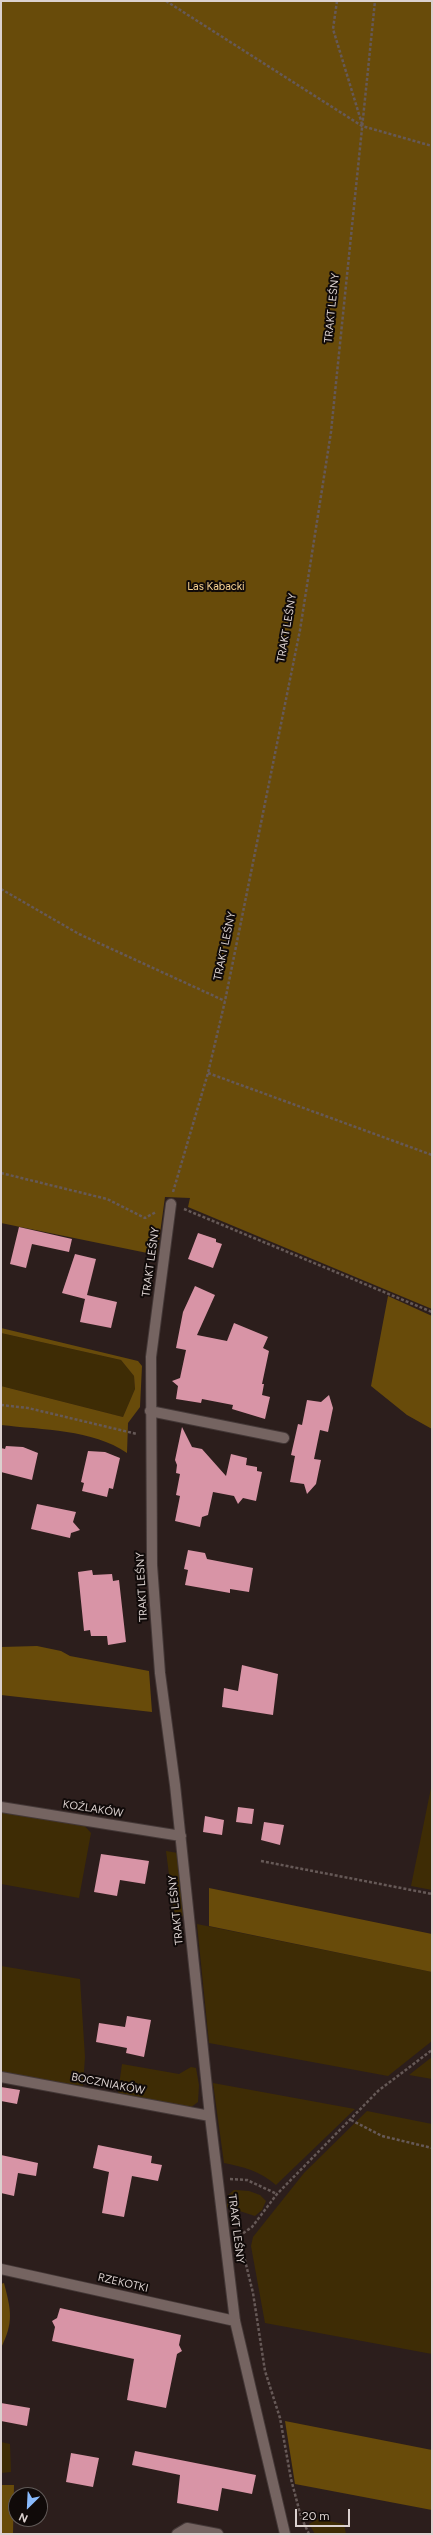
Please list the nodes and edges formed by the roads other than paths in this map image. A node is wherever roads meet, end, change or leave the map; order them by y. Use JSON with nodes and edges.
{"nodes":[{"id":1,"x":171,"y":1204,"type":"road end"},
{"id":2,"x":150,"y":1411,"type":"junction"},
{"id":3,"x":284,"y":1438,"type":"dead end"},
{"id":4,"x":1,"y":1807,"type":"edge"},
{"id":5,"x":181,"y":1836,"type":"junction"},
{"id":6,"x":1,"y":2077,"type":"edge"},
{"id":7,"x":210,"y":2116,"type":"junction"},
{"id":8,"x":3,"y":2269,"type":"edge"},
{"id":9,"x":235,"y":2321,"type":"junction"},
{"id":10,"x":177,"y":2534,"type":"edge"},
{"id":11,"x":218,"y":2534,"type":"edge"},
{"id":12,"x":285,"y":2534,"type":"edge"}],
"edges":[{"from":1,"to":2,"type":"street","name":"TRAKT LEŚNY"},
{"from":2,"to":3,"type":"street"},
{"from":2,"to":5,"type":"street","name":"TRAKT LEŚNY"},
{"from":4,"to":5,"type":"street","name":"KOŹLAKÓW"},
{"from":5,"to":7,"type":"street","name":"TRAKT LEŚNY"},
{"from":6,"to":7,"type":"street","name":"BOCZNIAKÓW"},
{"from":7,"to":9,"type":"street","name":"TRAKT LEŚNY"},
{"from":8,"to":9,"type":"street","name":"RZEKOTKI"},
{"from":9,"to":12,"type":"street","name":"TRAKT LEŚNY"},
{"from":10,"to":11,"type":"street"}]}
